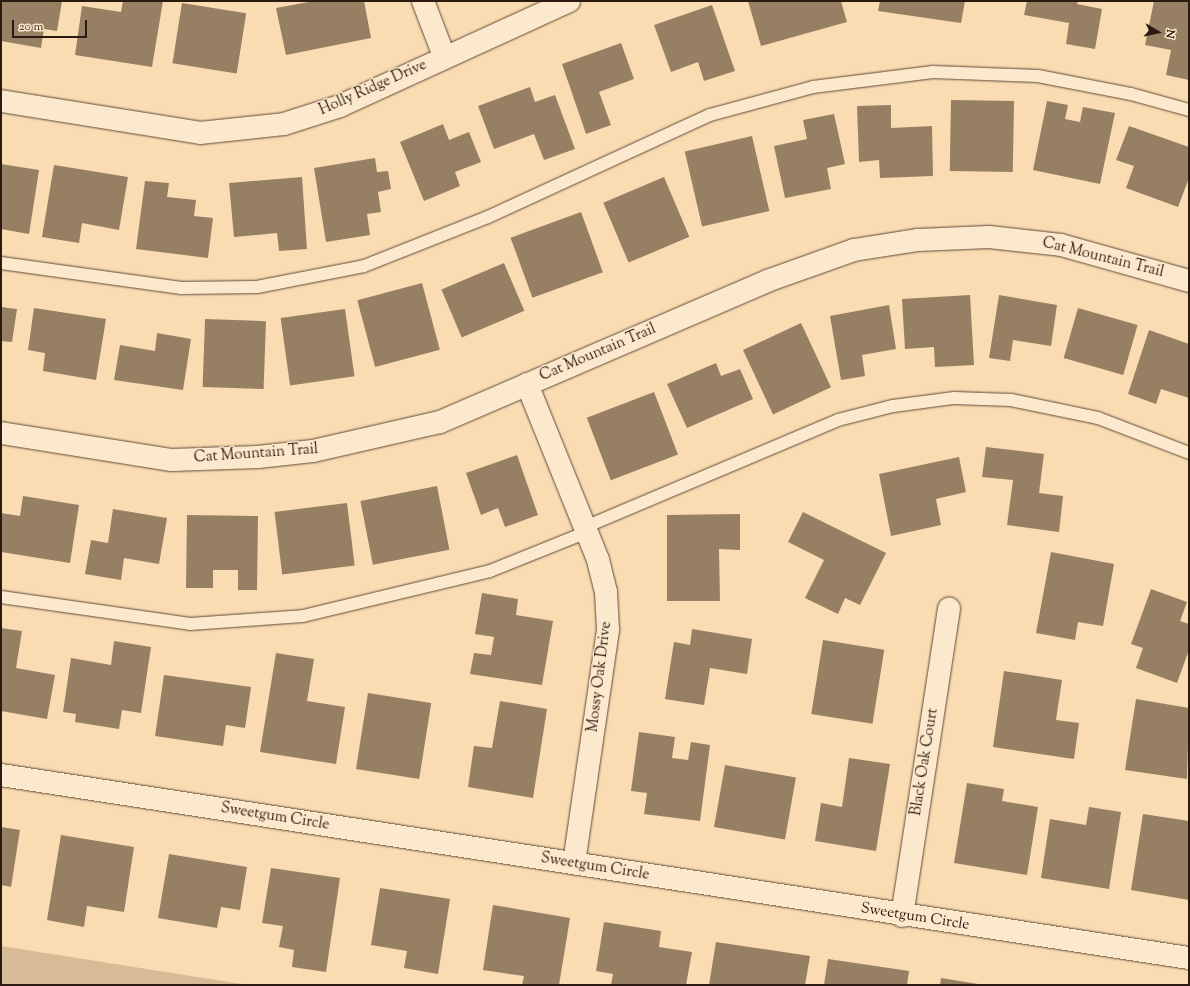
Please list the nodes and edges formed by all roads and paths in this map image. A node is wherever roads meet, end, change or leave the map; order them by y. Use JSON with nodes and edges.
{"nodes":[{"id":1,"x":423,"y":1,"type":"edge"},
{"id":2,"x":569,"y":1,"type":"edge"},
{"id":3,"x":444,"y":56,"type":"junction"},
{"id":4,"x":1,"y":101,"type":"edge"},
{"id":5,"x":1189,"y":110,"type":"edge"},
{"id":6,"x":1,"y":263,"type":"edge"},
{"id":7,"x":1189,"y":281,"type":"edge"},
{"id":8,"x":527,"y":384,"type":"junction"},
{"id":9,"x":1,"y":433,"type":"edge"},
{"id":10,"x":1189,"y":453,"type":"edge"},
{"id":11,"x":586,"y":530,"type":"junction"},
{"id":12,"x":1,"y":597,"type":"edge"},
{"id":13,"x":949,"y":609,"type":"dead end"},
{"id":14,"x":1,"y":775,"type":"edge"},
{"id":15,"x":574,"y":863,"type":"junction"},
{"id":16,"x":902,"y":916,"type":"junction"},
{"id":17,"x":1189,"y":958,"type":"edge"}],
"edges":[{"from":1,"to":3,"type":"street"},
{"from":2,"to":3,"type":"street","name":"Holly Ridge Drive"},
{"from":3,"to":4,"type":"street","name":"Holly Ridge Drive"},
{"from":5,"to":6,"type":"lane"},
{"from":7,"to":8,"type":"street","name":"Cat Mountain Trail"},
{"from":8,"to":9,"type":"street","name":"Cat Mountain Trail"},
{"from":8,"to":11,"type":"street","name":"Mossy Oak Drive"},
{"from":10,"to":11,"type":"lane"},
{"from":11,"to":12,"type":"lane"},
{"from":11,"to":15,"type":"street","name":"Mossy Oak Drive"},
{"from":13,"to":16,"type":"street","name":"Black Oak Court"},
{"from":14,"to":15,"type":"street","name":"Sweetgum Circle"},
{"from":15,"to":16,"type":"street","name":"Sweetgum Circle"},
{"from":16,"to":17,"type":"street","name":"Sweetgum Circle"}]}
